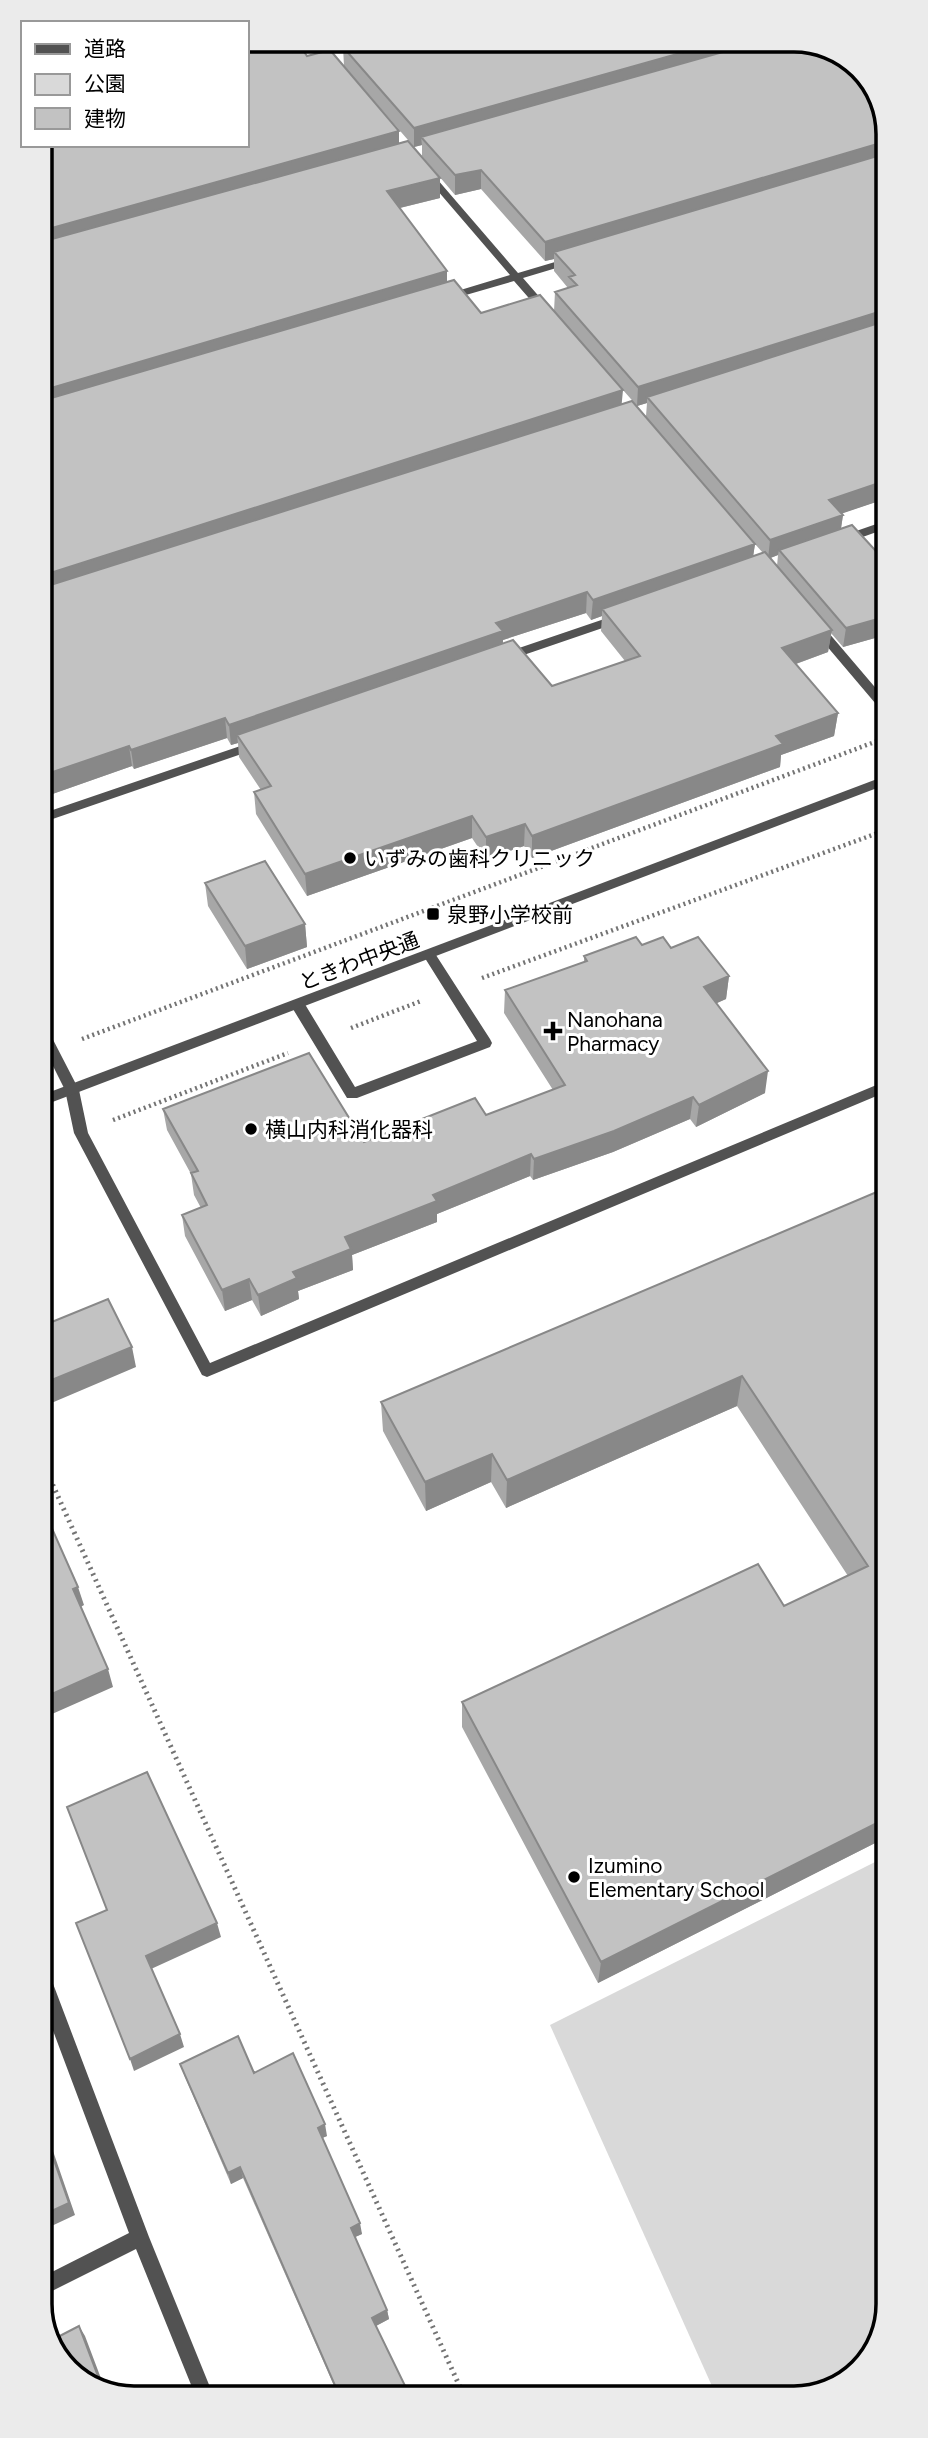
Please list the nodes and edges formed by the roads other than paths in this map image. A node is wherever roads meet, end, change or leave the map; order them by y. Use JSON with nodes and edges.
{"nodes":[{"id":1,"x":323,"y":52,"type":"edge"},
{"id":2,"x":339,"y":71,"type":"edge"},
{"id":3,"x":419,"y":164,"type":"edge"},
{"id":4,"x":582,"y":257,"type":"edge"},
{"id":5,"x":516,"y":277,"type":"junction"},
{"id":6,"x":437,"y":300,"type":"edge"},
{"id":7,"x":553,"y":319,"type":"edge"},
{"id":8,"x":876,"y":528,"type":"edge"},
{"id":9,"x":825,"y":546,"type":"edge"},
{"id":10,"x":634,"y":612,"type":"edge"},
{"id":11,"x":808,"y":617,"type":"edge"},
{"id":12,"x":489,"y":663,"type":"edge"},
{"id":13,"x":876,"y":696,"type":"edge"},
{"id":14,"x":265,"y":741,"type":"edge"},
{"id":15,"x":876,"y":784,"type":"edge"},
{"id":16,"x":53,"y":815,"type":"edge"},
{"id":17,"x":429,"y":955,"type":"junction"},
{"id":18,"x":298,"y":1005,"type":"junction"},
{"id":19,"x":53,"y":1053,"type":"edge"},
{"id":20,"x":72,"y":1090,"type":"junction"},
{"id":21,"x":876,"y":1090,"type":"edge"},
{"id":22,"x":53,"y":1097,"type":"edge"},
{"id":23,"x":52,"y":2006,"type":"edge"},
{"id":24,"x":140,"y":2237,"type":"junction"},
{"id":25,"x":52,"y":2282,"type":"edge"},
{"id":26,"x":200,"y":2385,"type":"edge"}],
"edges":[{"from":1,"to":2,"type":"street"},
{"from":3,"to":5,"type":"street"},
{"from":4,"to":5,"type":"street"},
{"from":5,"to":6,"type":"street"},
{"from":5,"to":7,"type":"street"},
{"from":8,"to":9,"type":"street"},
{"from":10,"to":12,"type":"street"},
{"from":11,"to":13,"type":"street"},
{"from":14,"to":16,"type":"street"},
{"from":15,"to":17,"type":"street","name":"ときわ中央通"},
{"from":17,"to":18,"type":"street","name":"ときわ中央通"},
{"from":17,"to":18,"type":"street"},
{"from":18,"to":20,"type":"street","name":"ときわ中央通"},
{"from":19,"to":20,"type":"street"},
{"from":20,"to":21,"type":"street"},
{"from":20,"to":22,"type":"street","name":"ときわ中央通"},
{"from":23,"to":24,"type":"street"},
{"from":24,"to":25,"type":"street"},
{"from":24,"to":26,"type":"street"}]}
